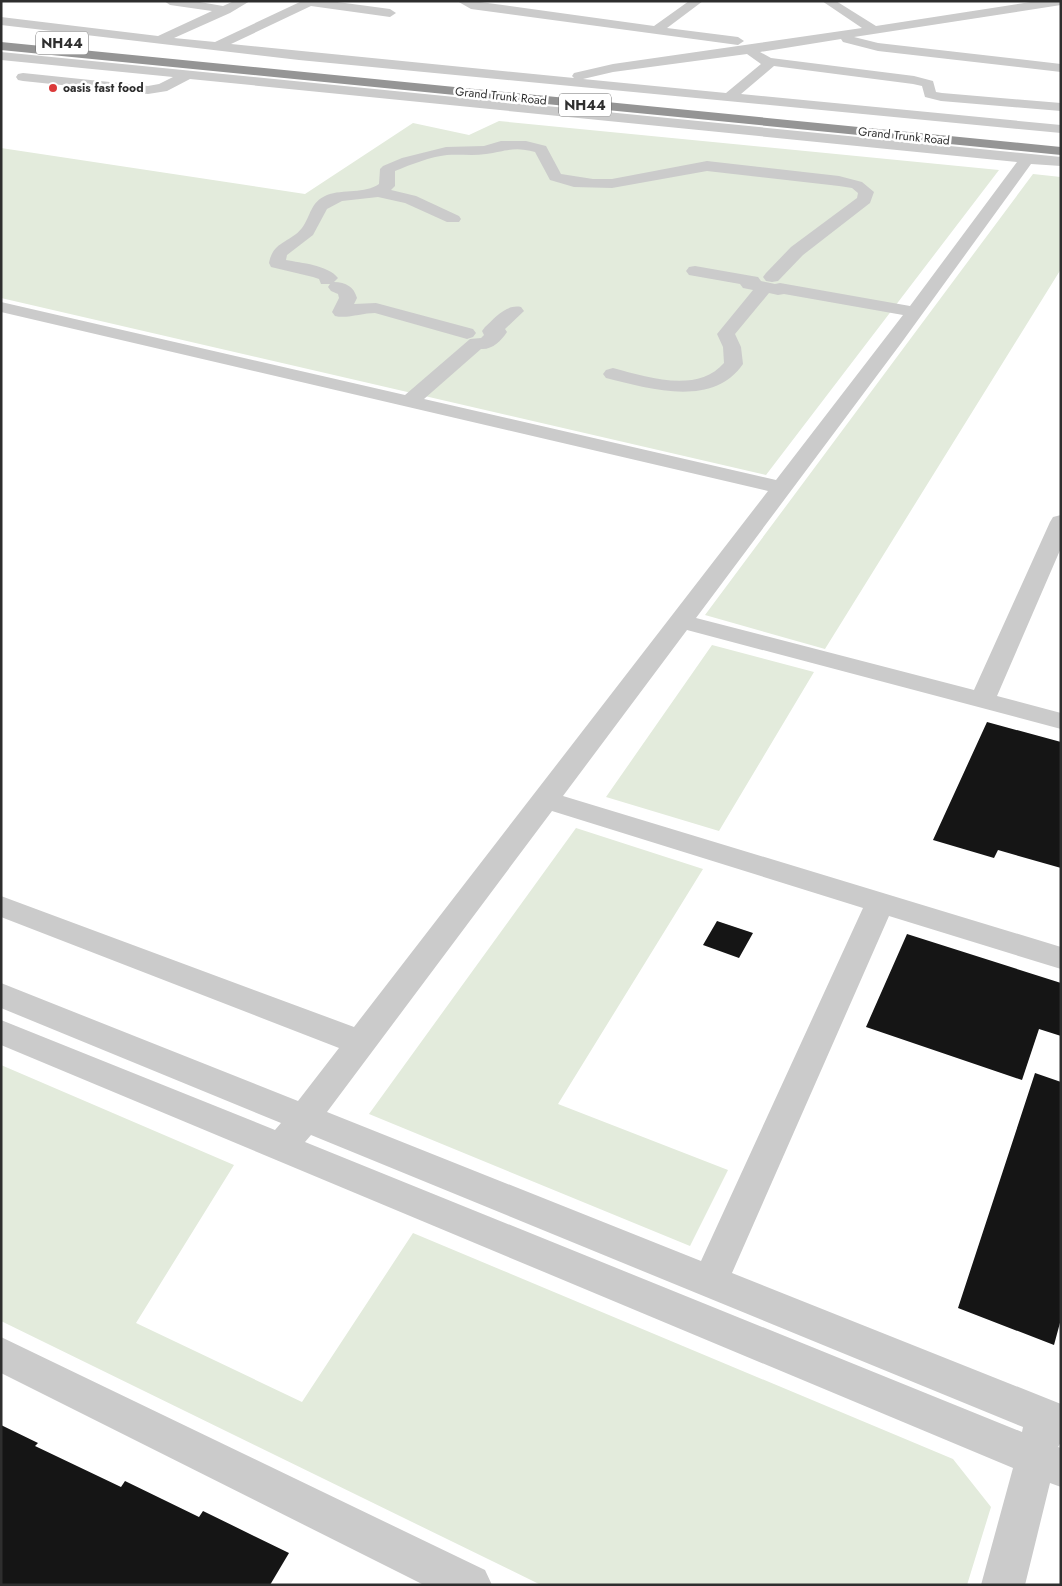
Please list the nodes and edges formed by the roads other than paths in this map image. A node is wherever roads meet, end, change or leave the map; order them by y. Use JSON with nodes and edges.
{"nodes":[{"id":1,"x":170,"y":1,"type":"edge"},
{"id":2,"x":244,"y":1,"type":"edge"},
{"id":3,"x":463,"y":1,"type":"edge"},
{"id":4,"x":697,"y":1,"type":"edge"},
{"id":5,"x":828,"y":1,"type":"edge"},
{"id":6,"x":1061,"y":1,"type":"edge"},
{"id":7,"x":311,"y":2,"type":"edge"},
{"id":8,"x":226,"y":10,"type":"junction"},
{"id":9,"x":999,"y":11,"type":"junction"},
{"id":10,"x":390,"y":13,"type":"dead end"},
{"id":11,"x":1036,"y":17,"type":"dead end"},
{"id":12,"x":1,"y":21,"type":"edge"},
{"id":13,"x":656,"y":30,"type":"junction"},
{"id":14,"x":873,"y":30,"type":"junction"},
{"id":15,"x":838,"y":35,"type":"junction"},
{"id":16,"x":1,"y":36,"type":"edge"},
{"id":17,"x":161,"y":39,"type":"junction"},
{"id":18,"x":1,"y":46,"type":"edge"},
{"id":19,"x":217,"y":46,"type":"junction"},
{"id":20,"x":771,"y":46,"type":"junction"},
{"id":21,"x":747,"y":50,"type":"junction"},
{"id":22,"x":960,"y":56,"type":"junction"},
{"id":23,"x":5,"y":59,"type":"edge"},
{"id":24,"x":768,"y":61,"type":"junction"},
{"id":25,"x":1061,"y":68,"type":"edge"},
{"id":26,"x":950,"y":70,"type":"dead end"},
{"id":27,"x":189,"y":74,"type":"junction"},
{"id":28,"x":11,"y":76,"type":"dead end"},
{"id":29,"x":558,"y":82,"type":"junction"},
{"id":30,"x":728,"y":98,"type":"junction"},
{"id":31,"x":1041,"y":105,"type":"junction"},
{"id":32,"x":1061,"y":107,"type":"edge"},
{"id":33,"x":1038,"y":127,"type":"junction"},
{"id":34,"x":1061,"y":129,"type":"edge"},
{"id":35,"x":1061,"y":139,"type":"edge"},
{"id":36,"x":1061,"y":152,"type":"edge"},
{"id":37,"x":1027,"y":159,"type":"junction"},
{"id":38,"x":1061,"y":162,"type":"edge"},
{"id":39,"x":378,"y":192,"type":"junction"},
{"id":40,"x":453,"y":219,"type":"dead end"},
{"id":41,"x":698,"y":269,"type":"dead end"},
{"id":42,"x":769,"y":282,"type":"junction"},
{"id":43,"x":1,"y":307,"type":"edge"},
{"id":44,"x":916,"y":309,"type":"junction"},
{"id":45,"x":467,"y":333,"type":"junction"},
{"id":46,"x":613,"y":374,"type":"dead end"},
{"id":47,"x":403,"y":399,"type":"junction"},
{"id":48,"x":782,"y":488,"type":"junction"},
{"id":49,"x":1061,"y":522,"type":"edge"},
{"id":50,"x":680,"y":621,"type":"junction"},
{"id":51,"x":982,"y":701,"type":"junction"},
{"id":52,"x":1061,"y":721,"type":"edge"},
{"id":53,"x":545,"y":800,"type":"junction"},
{"id":54,"x":880,"y":902,"type":"junction"},
{"id":55,"x":1,"y":906,"type":"edge"},
{"id":56,"x":1061,"y":958,"type":"edge"},
{"id":57,"x":1,"y":995,"type":"edge"},
{"id":58,"x":1,"y":1032,"type":"edge"},
{"id":59,"x":361,"y":1043,"type":"junction"},
{"id":60,"x":305,"y":1117,"type":"junction"},
{"id":61,"x":282,"y":1147,"type":"junction"},
{"id":62,"x":710,"y":1281,"type":"junction"},
{"id":63,"x":1,"y":1354,"type":"edge"},
{"id":64,"x":1054,"y":1420,"type":"edge"},
{"id":65,"x":1049,"y":1462,"type":"edge"},
{"id":66,"x":470,"y":1585,"type":"edge"},
{"id":67,"x":1003,"y":1585,"type":"edge"}],
"edges":[{"from":1,"to":8,"type":"street"},
{"from":2,"to":8,"type":"street"},
{"from":3,"to":13,"type":"street"},
{"from":4,"to":13,"type":"street"},
{"from":5,"to":14,"type":"street"},
{"from":6,"to":9,"type":"street"},
{"from":7,"to":10,"type":"street"},
{"from":7,"to":19,"type":"street"},
{"from":8,"to":17,"type":"street"},
{"from":9,"to":11,"type":"street"},
{"from":9,"to":14,"type":"street"},
{"from":12,"to":17,"type":"street"},
{"from":13,"to":20,"type":"street"},
{"from":14,"to":15,"type":"street"},
{"from":15,"to":20,"type":"street"},
{"from":15,"to":22,"type":"street"},
{"from":16,"to":35,"type":"highway","name":"Grand Trunk Road","number":"NH44"},
{"from":17,"to":19,"type":"street"},
{"from":18,"to":36,"type":"highway","name":"Grand Trunk Road","number":"NH44"},
{"from":19,"to":29,"type":"street"},
{"from":20,"to":21,"type":"street"},
{"from":21,"to":24,"type":"street"},
{"from":21,"to":29,"type":"street"},
{"from":22,"to":25,"type":"street"},
{"from":22,"to":26,"type":"street"},
{"from":23,"to":27,"type":"street"},
{"from":24,"to":30,"type":"street"},
{"from":24,"to":31,"type":"street"},
{"from":27,"to":28,"type":"street"},
{"from":27,"to":37,"type":"street"},
{"from":29,"to":30,"type":"street"},
{"from":30,"to":33,"type":"street"},
{"from":31,"to":32,"type":"street"},
{"from":31,"to":33,"type":"street"},
{"from":33,"to":34,"type":"street"},
{"from":37,"to":38,"type":"street"},
{"from":37,"to":44,"type":"street"},
{"from":39,"to":40,"type":"street"},
{"from":39,"to":42,"type":"street"},
{"from":39,"to":45,"type":"street"},
{"from":41,"to":42,"type":"street"},
{"from":42,"to":44,"type":"street"},
{"from":42,"to":46,"type":"street"},
{"from":43,"to":47,"type":"street"},
{"from":44,"to":48,"type":"street"},
{"from":45,"to":47,"type":"street"},
{"from":45,"to":47,"type":"street"},
{"from":47,"to":48,"type":"street"},
{"from":48,"to":50,"type":"street"},
{"from":49,"to":51,"type":"street"},
{"from":50,"to":51,"type":"street"},
{"from":50,"to":53,"type":"street"},
{"from":51,"to":52,"type":"street"},
{"from":53,"to":54,"type":"street"},
{"from":53,"to":59,"type":"street"},
{"from":54,"to":56,"type":"street"},
{"from":54,"to":62,"type":"street"},
{"from":55,"to":59,"type":"street"},
{"from":57,"to":60,"type":"street"},
{"from":58,"to":61,"type":"street"},
{"from":59,"to":60,"type":"street"},
{"from":60,"to":61,"type":"street"},
{"from":60,"to":62,"type":"street"},
{"from":61,"to":65,"type":"street"},
{"from":62,"to":64,"type":"street"},
{"from":63,"to":66,"type":"street"},
{"from":64,"to":65,"type":"street"},
{"from":65,"to":67,"type":"street"}]}
